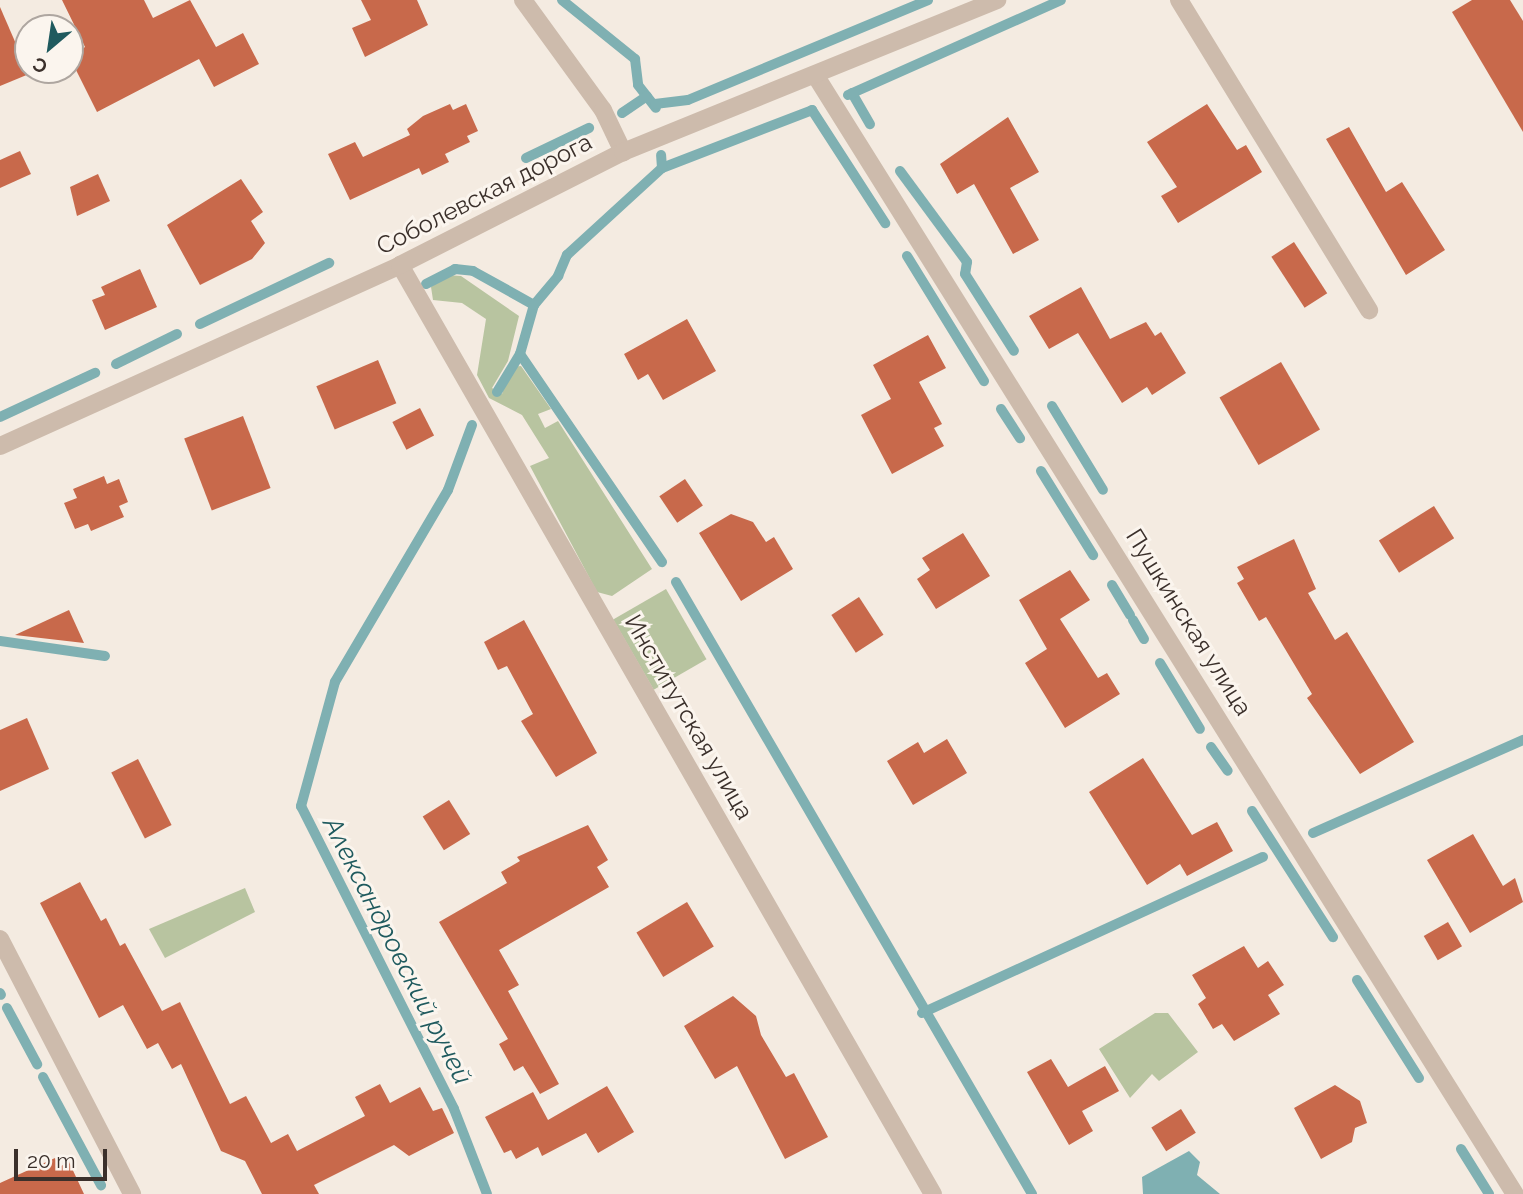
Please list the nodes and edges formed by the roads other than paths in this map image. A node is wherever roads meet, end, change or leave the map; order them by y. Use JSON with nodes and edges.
{"nodes":[{"id":1,"x":523,"y":0,"type":"edge"},
{"id":2,"x":997,"y":0,"type":"edge"},
{"id":3,"x":1179,"y":0,"type":"edge"},
{"id":4,"x":967,"y":6,"type":"edge"},
{"id":5,"x":817,"y":78,"type":"junction"},
{"id":6,"x":623,"y":152,"type":"junction"},
{"id":7,"x":400,"y":265,"type":"junction"},
{"id":8,"x":1369,"y":310,"type":"dead end"},
{"id":9,"x":0,"y":446,"type":"edge"},
{"id":10,"x":0,"y":939,"type":"edge"},
{"id":11,"x":132,"y":1194,"type":"edge"},
{"id":12,"x":933,"y":1194,"type":"edge"},
{"id":13,"x":1515,"y":1194,"type":"edge"}],
"edges":[{"from":1,"to":6,"type":"street"},
{"from":2,"to":4,"type":"street","name":"Соболевская дорога"},
{"from":3,"to":8,"type":"street"},
{"from":4,"to":5,"type":"street","name":"Соболевская дорога"},
{"from":5,"to":6,"type":"street","name":"Соболевская дорога"},
{"from":5,"to":13,"type":"street","name":"Пушкинская улица"},
{"from":6,"to":7,"type":"street","name":"Соболевская дорога"},
{"from":7,"to":9,"type":"street","name":"Соболевская дорога"},
{"from":7,"to":12,"type":"street","name":"Институтская улица"},
{"from":10,"to":11,"type":"street"}]}
